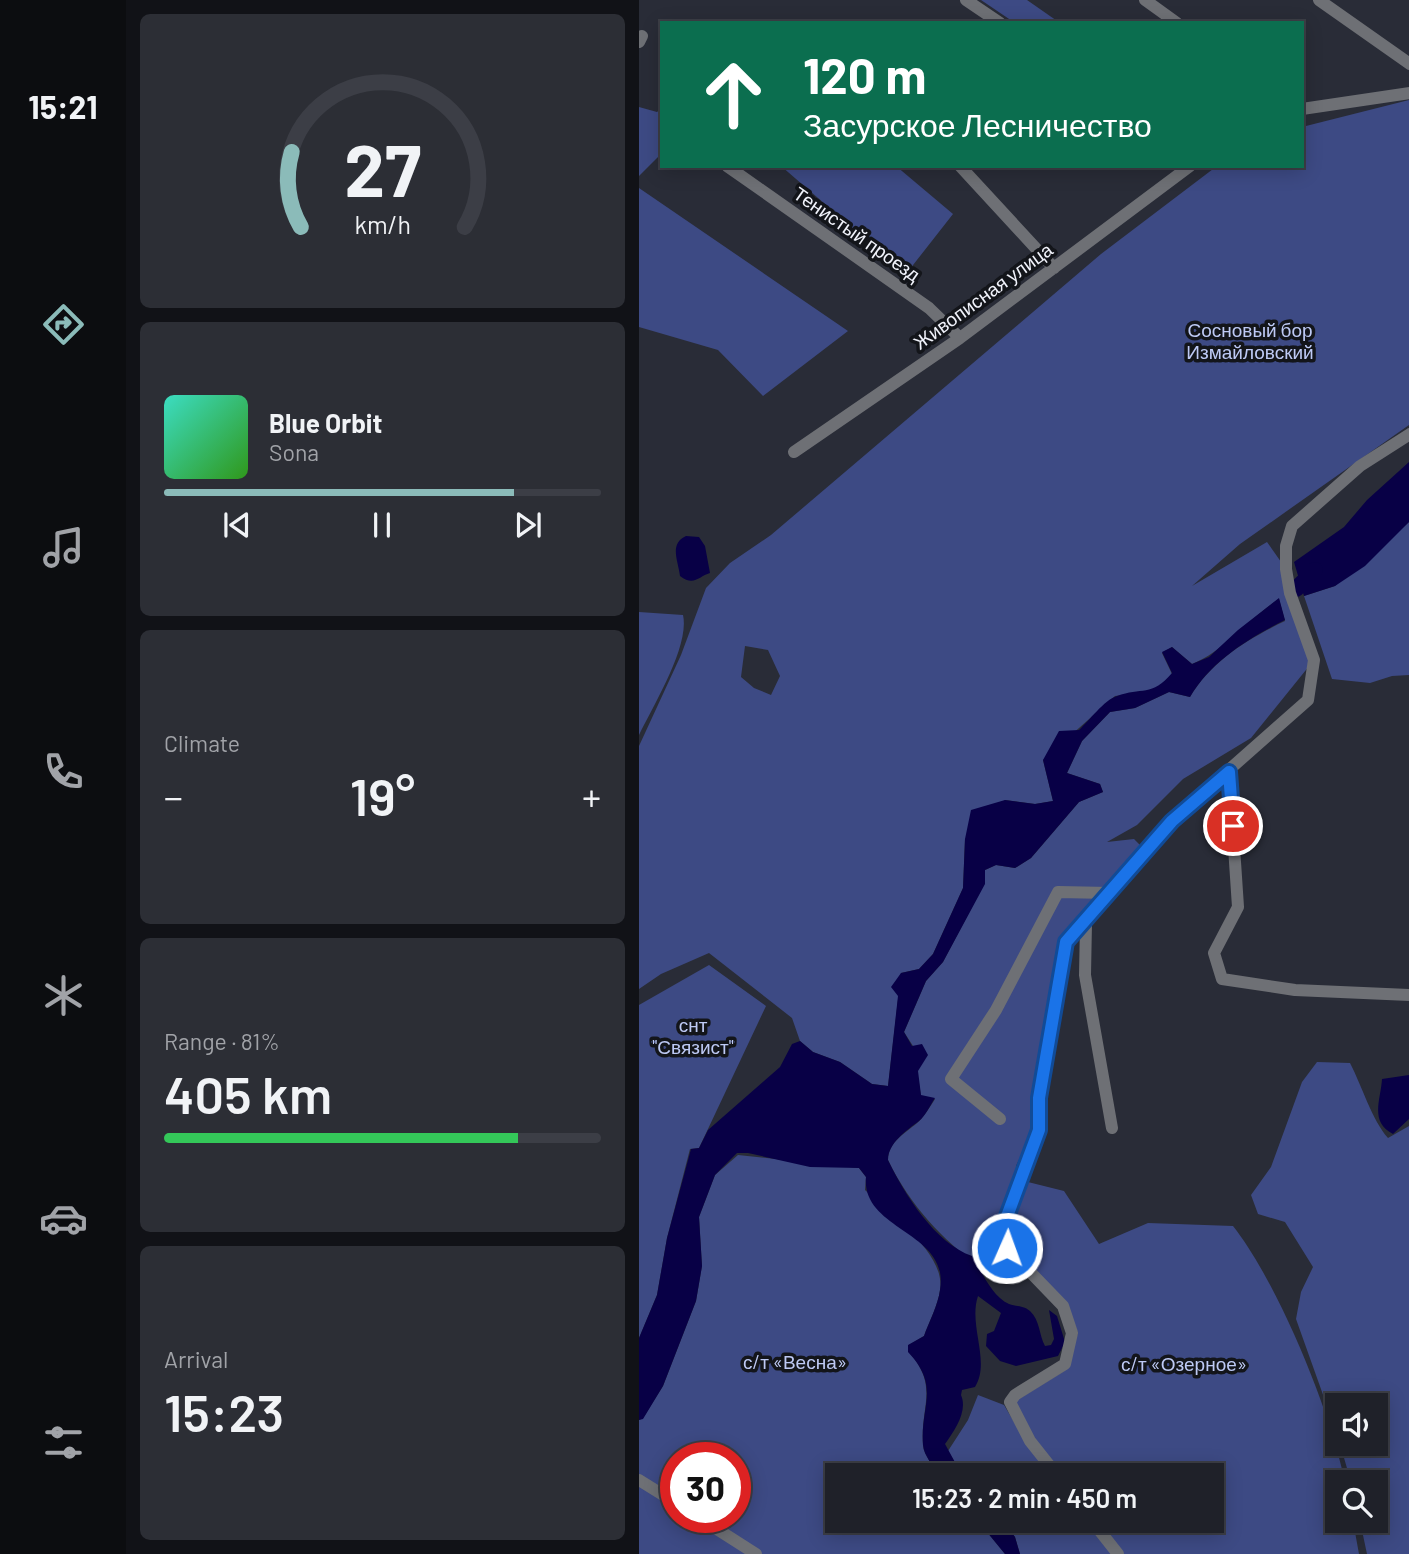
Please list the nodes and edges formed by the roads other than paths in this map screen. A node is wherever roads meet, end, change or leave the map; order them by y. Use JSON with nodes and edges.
{"nodes":[{"id":1,"x":966,"y":0,"type":"edge"},
{"id":2,"x":1145,"y":0,"type":"edge"},
{"id":3,"x":1319,"y":0,"type":"edge"},
{"id":4,"x":997,"y":21,"type":"edge"},
{"id":5,"x":1174,"y":21,"type":"edge"},
{"id":6,"x":1409,"y":64,"type":"edge"},
{"id":7,"x":1409,"y":93,"type":"edge"},
{"id":8,"x":1304,"y":109,"type":"edge"},
{"id":9,"x":730,"y":168,"type":"edge"},
{"id":10,"x":962,"y":168,"type":"edge"},
{"id":11,"x":1187,"y":168,"type":"edge"},
{"id":12,"x":1054,"y":268,"type":"junction"},
{"id":13,"x":960,"y":338,"type":"junction"},
{"id":14,"x":1409,"y":434,"type":"edge"},
{"id":15,"x":794,"y":452,"type":"dead end"},
{"id":16,"x":1229,"y":772,"type":"junction"},
{"id":17,"x":1110,"y":893,"type":"junction"},
{"id":18,"x":1086,"y":923,"type":"junction"},
{"id":19,"x":1409,"y":995,"type":"edge"},
{"id":20,"x":1000,"y":1118,"type":"dead end"},
{"id":21,"x":1113,"y":1128,"type":"dead end"},
{"id":22,"x":1047,"y":1463,"type":"edge"},
{"id":23,"x":639,"y":1480,"type":"edge"},
{"id":24,"x":660,"y":1493,"type":"edge"},
{"id":25,"x":723,"y":1533,"type":"edge"},
{"id":26,"x":1101,"y":1533,"type":"edge"},
{"id":27,"x":756,"y":1554,"type":"edge"},
{"id":28,"x":1118,"y":1554,"type":"edge"}],
"edges":[{"from":1,"to":4,"type":"street"},
{"from":2,"to":5,"type":"street"},
{"from":3,"to":6,"type":"street"},
{"from":7,"to":8,"type":"street"},
{"from":9,"to":13,"type":"street","name":"Тенистый проезд"},
{"from":10,"to":12,"type":"street"},
{"from":11,"to":12,"type":"street","name":"Живописная улица"},
{"from":12,"to":13,"type":"street","name":"Живописная улица"},
{"from":13,"to":15,"type":"street","name":"Живописная улица"},
{"from":14,"to":16,"type":"street"},
{"from":16,"to":17,"type":"street"},
{"from":16,"to":19,"type":"street"},
{"from":17,"to":18,"type":"street"},
{"from":17,"to":20,"type":"street"},
{"from":18,"to":21,"type":"street"},
{"from":18,"to":22,"type":"street"},
{"from":23,"to":24,"type":"street"},
{"from":25,"to":27,"type":"street"},
{"from":26,"to":28,"type":"street"}]}
